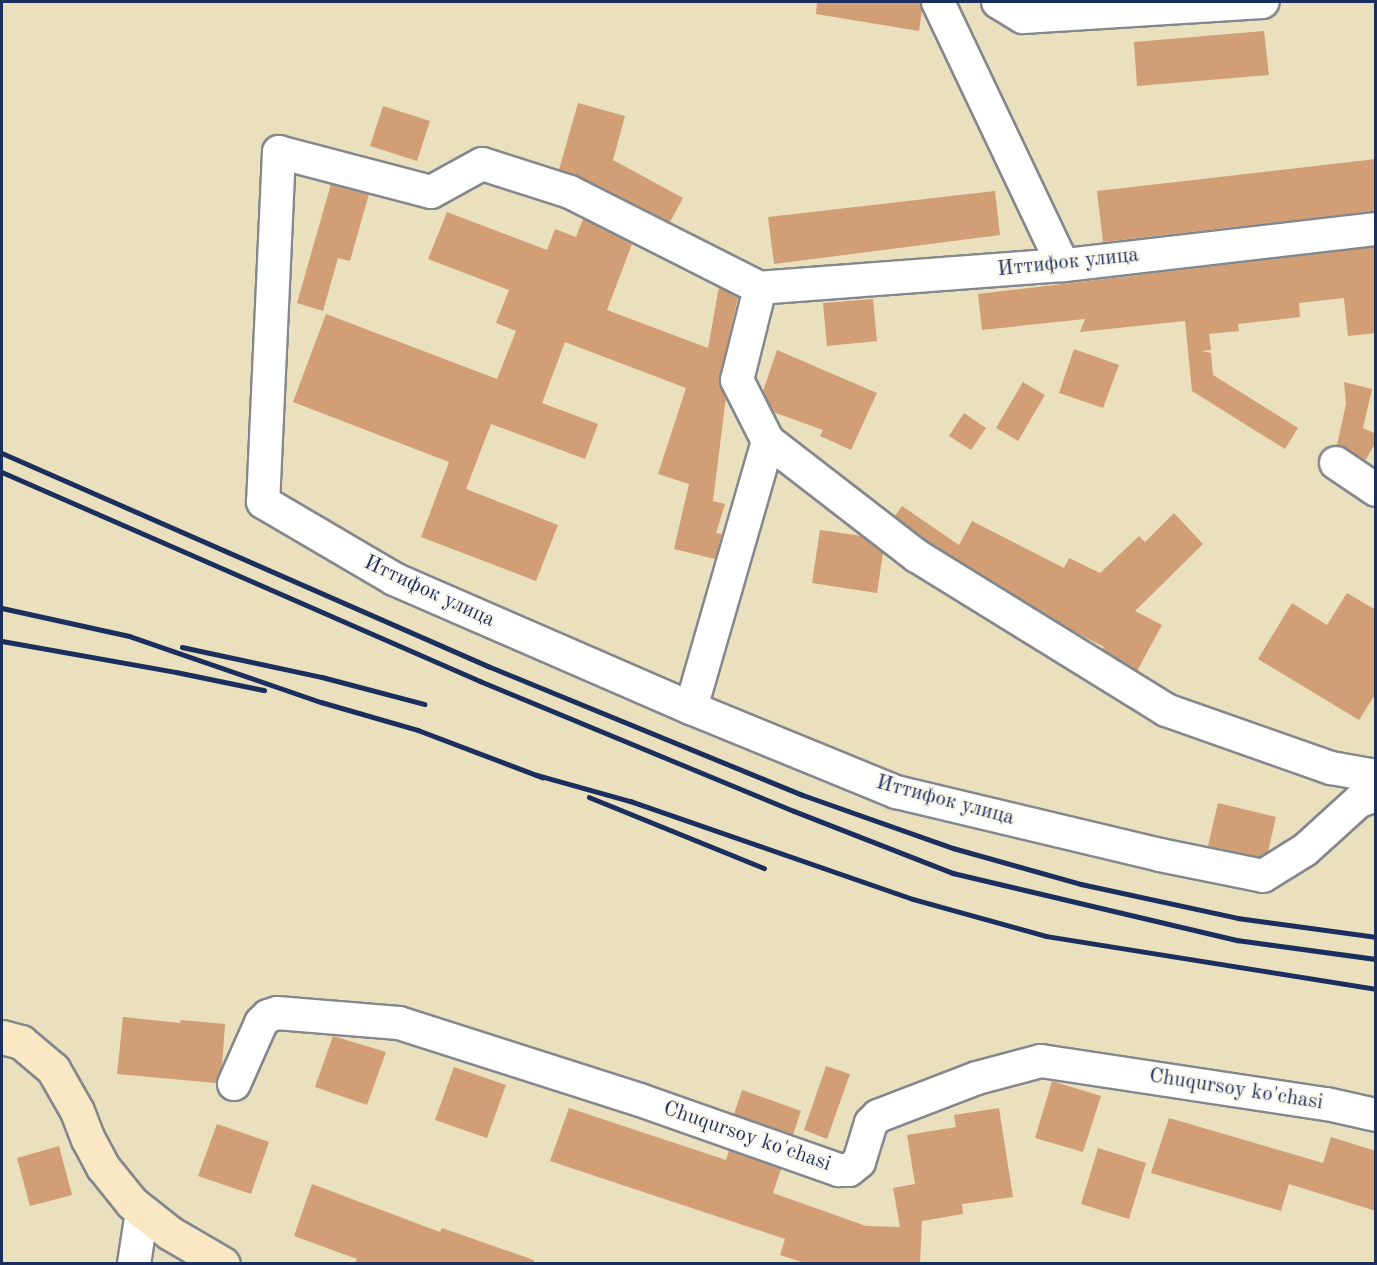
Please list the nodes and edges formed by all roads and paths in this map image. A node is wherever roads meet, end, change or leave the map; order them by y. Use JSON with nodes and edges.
{"nodes":[{"id":1,"x":938,"y":2,"type":"edge"},
{"id":2,"x":998,"y":2,"type":"edge"},
{"id":3,"x":1263,"y":2,"type":"edge"},
{"id":4,"x":1376,"y":229,"type":"edge"},
{"id":5,"x":1063,"y":265,"type":"junction"},
{"id":6,"x":760,"y":288,"type":"junction"},
{"id":7,"x":768,"y":441,"type":"junction"},
{"id":8,"x":1336,"y":464,"type":"dead end"},
{"id":9,"x":1376,"y":490,"type":"edge"},
{"id":10,"x":691,"y":708,"type":"junction"},
{"id":11,"x":1376,"y":776,"type":"edge"},
{"id":12,"x":1376,"y":795,"type":"edge"},
{"id":13,"x":2,"y":1037,"type":"edge"},
{"id":14,"x":234,"y":1084,"type":"dead end"},
{"id":15,"x":1376,"y":1115,"type":"edge"},
{"id":16,"x":142,"y":1212,"type":"junction"},
{"id":17,"x":134,"y":1263,"type":"edge"},
{"id":18,"x":223,"y":1263,"type":"edge"}],
"edges":[{"from":1,"to":5,"type":"street"},
{"from":2,"to":3,"type":"street"},
{"from":4,"to":5,"type":"street","name":"Иттифок улица"},
{"from":5,"to":6,"type":"street","name":"Иттифок улица"},
{"from":6,"to":7,"type":"street"},
{"from":6,"to":10,"type":"street","name":"Иттифок улица"},
{"from":7,"to":10,"type":"street"},
{"from":7,"to":11,"type":"street"},
{"from":8,"to":9,"type":"street"},
{"from":10,"to":12,"type":"street","name":"Иттифок улица"},
{"from":13,"to":16,"type":"street"},
{"from":14,"to":15,"type":"street","name":"Chuqursoy ko'chasi"},
{"from":16,"to":17,"type":"street"},
{"from":16,"to":18,"type":"street"}]}
